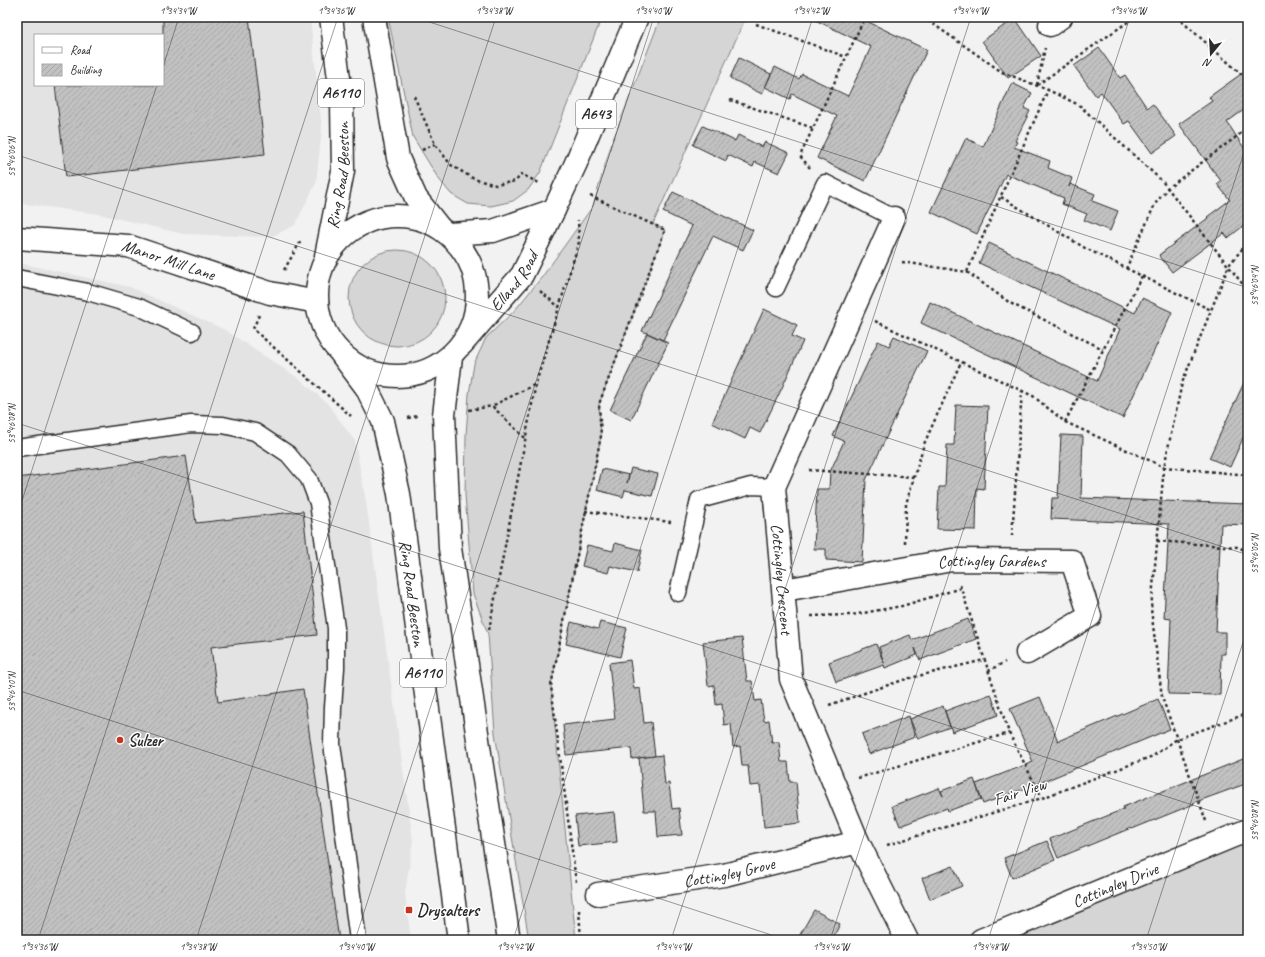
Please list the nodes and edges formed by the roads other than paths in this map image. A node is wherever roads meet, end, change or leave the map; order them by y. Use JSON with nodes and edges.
{"nodes":[{"id":1,"x":331,"y":17,"type":"edge"},
{"id":2,"x":374,"y":17,"type":"edge"},
{"id":3,"x":637,"y":17,"type":"edge"},
{"id":4,"x":561,"y":196,"type":"junction"},
{"id":5,"x":894,"y":218,"type":"joint"},
{"id":6,"x":444,"y":230,"type":"junction"},
{"id":7,"x":17,"y":238,"type":"edge"},
{"id":8,"x":325,"y":261,"type":"junction"},
{"id":9,"x":17,"y":278,"type":"edge"},
{"id":10,"x":776,"y":288,"type":"dead end"},
{"id":11,"x":317,"y":302,"type":"junction"},
{"id":12,"x":192,"y":332,"type":"dead end"},
{"id":13,"x":456,"y":351,"type":"junction"},
{"id":14,"x":342,"y":355,"type":"junction"},
{"id":15,"x":17,"y":448,"type":"edge"},
{"id":16,"x":778,"y":478,"type":"junction"},
{"id":17,"x":784,"y":590,"type":"junction"},
{"id":18,"x":678,"y":593,"type":"dead end"},
{"id":19,"x":1027,"y":652,"type":"dead end"},
{"id":20,"x":1248,"y":830,"type":"edge"},
{"id":21,"x":861,"y":847,"type":"junction"},
{"id":22,"x":598,"y":894,"type":"dead end"},
{"id":23,"x":358,"y":940,"type":"edge"},
{"id":24,"x":459,"y":940,"type":"edge"},
{"id":25,"x":509,"y":940,"type":"edge"},
{"id":26,"x":907,"y":940,"type":"edge"},
{"id":27,"x":982,"y":940,"type":"edge"}],
"edges":[{"from":1,"to":8,"type":"main road","name":"Ring Road Beeston","number":"A6110"},
{"from":2,"to":6,"type":"main road","number":"A6110"},
{"from":3,"to":4,"type":"main road","name":"Elland Road","number":"A643"},
{"from":4,"to":6,"type":"main road","name":"Elland Road"},
{"from":4,"to":13,"type":"main road","name":"Elland Road","number":"A643"},
{"from":5,"to":10,"type":"lane"},
{"from":5,"to":16,"type":"main road","name":"Cottingley Crescent"},
{"from":6,"to":8,"type":"main road"},
{"from":6,"to":13,"type":"main road"},
{"from":7,"to":11,"type":"main road","name":"Manor Mill Lane"},
{"from":8,"to":11,"type":"main road"},
{"from":9,"to":12,"type":"lane"},
{"from":11,"to":14,"type":"main road"},
{"from":13,"to":14,"type":"main road"},
{"from":13,"to":25,"type":"main road","number":"A6110"},
{"from":14,"to":24,"type":"main road","name":"Ring Road Beeston","number":"A6110"},
{"from":15,"to":23,"type":"lane"},
{"from":16,"to":17,"type":"main road","name":"Cottingley Crescent"},
{"from":16,"to":18,"type":"lane"},
{"from":17,"to":19,"type":"main road","name":"Cottingley Gardens"},
{"from":17,"to":21,"type":"main road","name":"Cottingley Crescent"},
{"from":20,"to":27,"type":"main road","name":"Cottingley Drive"},
{"from":21,"to":22,"type":"main road","name":"Cottingley Grove"},
{"from":21,"to":26,"type":"main road","name":"Cottingley Crescent"}]}
